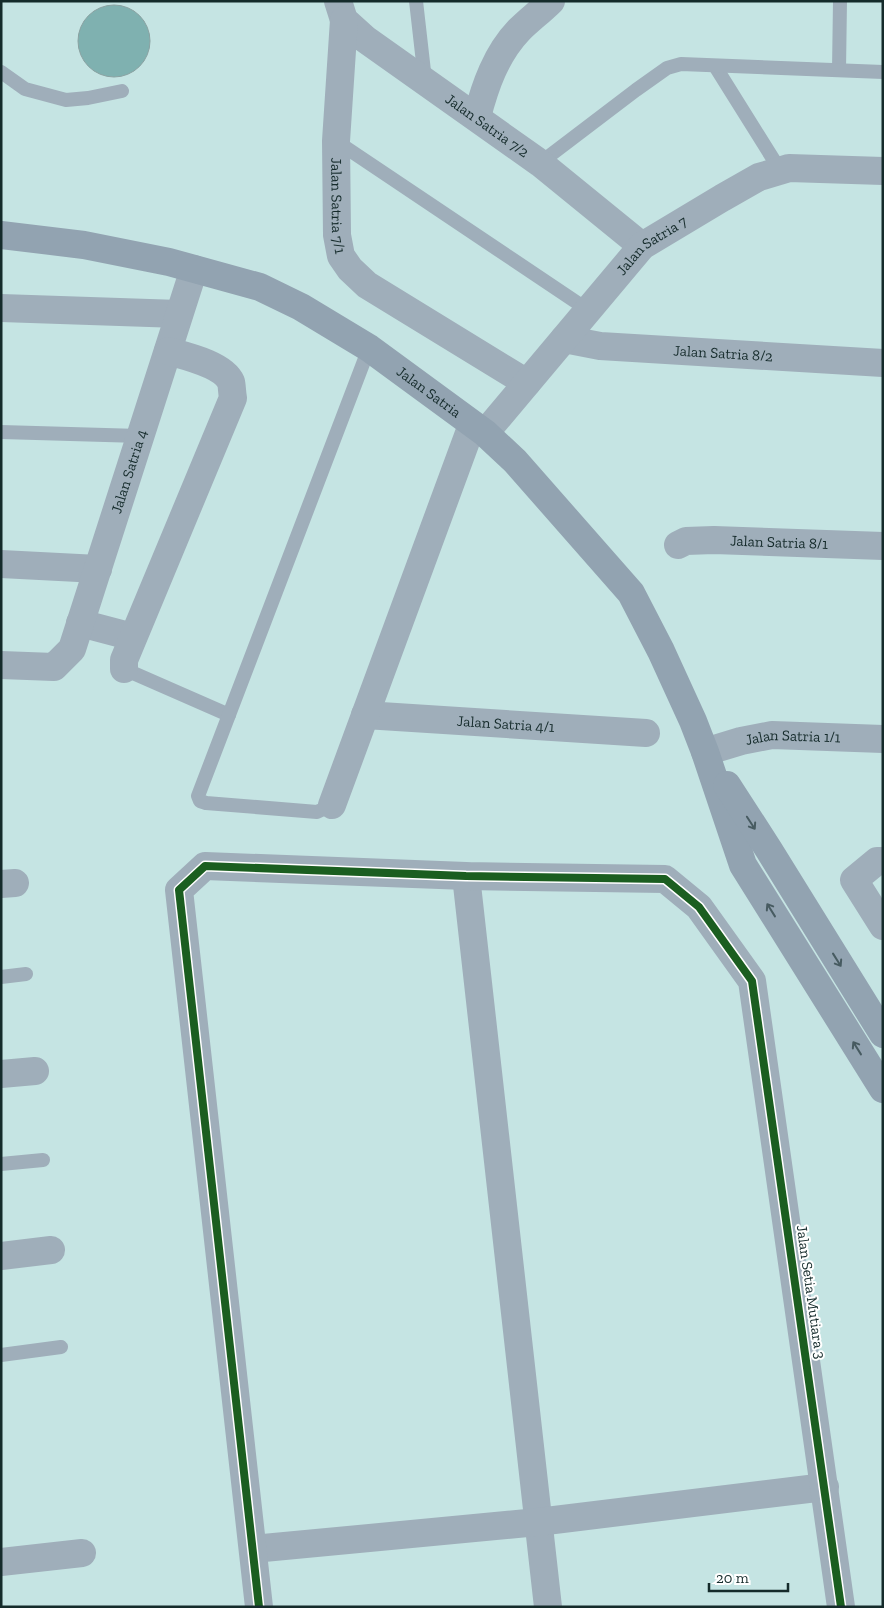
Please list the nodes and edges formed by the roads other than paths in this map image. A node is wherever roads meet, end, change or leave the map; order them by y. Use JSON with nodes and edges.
{"nodes":[{"id":1,"x":416,"y":1,"type":"edge"},
{"id":2,"x":551,"y":1,"type":"edge"},
{"id":3,"x":840,"y":1,"type":"edge"},
{"id":4,"x":341,"y":10,"type":"edge"},
{"id":5,"x":715,"y":66,"type":"junction"},
{"id":6,"x":839,"y":70,"type":"junction"},
{"id":7,"x":1,"y":72,"type":"edge"},
{"id":8,"x":883,"y":72,"type":"edge"},
{"id":9,"x":425,"y":80,"type":"junction"},
{"id":10,"x":122,"y":91,"type":"dead end"},
{"id":11,"x":477,"y":117,"type":"junction"},
{"id":12,"x":336,"y":141,"type":"junction"},
{"id":13,"x":540,"y":162,"type":"junction"},
{"id":14,"x":780,"y":170,"type":"junction"},
{"id":15,"x":883,"y":171,"type":"edge"},
{"id":16,"x":1,"y":235,"type":"edge"},
{"id":17,"x":642,"y":246,"type":"junction"},
{"id":18,"x":194,"y":269,"type":"junction"},
{"id":19,"x":1,"y":308,"type":"edge"},
{"id":20,"x":588,"y":310,"type":"junction"},
{"id":21,"x":180,"y":314,"type":"junction"},
{"id":22,"x":564,"y":339,"type":"junction"},
{"id":23,"x":368,"y":348,"type":"junction"},
{"id":24,"x":168,"y":351,"type":"junction"},
{"id":25,"x":883,"y":363,"type":"edge"},
{"id":26,"x":527,"y":383,"type":"junction"},
{"id":27,"x":479,"y":429,"type":"junction"},
{"id":28,"x":1,"y":432,"type":"edge"},
{"id":29,"x":140,"y":436,"type":"junction"},
{"id":30,"x":678,"y":545,"type":"dead end"},
{"id":31,"x":883,"y":546,"type":"edge"},
{"id":32,"x":1,"y":564,"type":"edge"},
{"id":33,"x":98,"y":569,"type":"junction"},
{"id":34,"x":80,"y":623,"type":"junction"},
{"id":35,"x":133,"y":637,"type":"junction"},
{"id":36,"x":1,"y":665,"type":"edge"},
{"id":37,"x":124,"y":669,"type":"joint"},
{"id":38,"x":229,"y":715,"type":"junction"},
{"id":39,"x":365,"y":715,"type":"junction"},
{"id":40,"x":646,"y":733,"type":"dead end"},
{"id":41,"x":883,"y":740,"type":"edge"},
{"id":42,"x":706,"y":752,"type":"junction"},
{"id":43,"x":332,"y":805,"type":"joint"},
{"id":44,"x":883,"y":861,"type":"edge"},
{"id":45,"x":466,"y":876,"type":"junction"},
{"id":46,"x":883,"y":926,"type":"edge"},
{"id":47,"x":26,"y":974,"type":"dead end"},
{"id":48,"x":1,"y":977,"type":"edge"},
{"id":49,"x":883,"y":1034,"type":"edge"},
{"id":50,"x":35,"y":1071,"type":"dead end"},
{"id":51,"x":1,"y":1074,"type":"edge"},
{"id":52,"x":883,"y":1089,"type":"edge"},
{"id":53,"x":43,"y":1160,"type":"dead end"},
{"id":54,"x":1,"y":1164,"type":"edge"},
{"id":55,"x":51,"y":1250,"type":"dead end"},
{"id":56,"x":1,"y":1256,"type":"edge"},
{"id":57,"x":61,"y":1347,"type":"dead end"},
{"id":58,"x":1,"y":1354,"type":"edge"},
{"id":59,"x":825,"y":1487,"type":"junction"},
{"id":60,"x":538,"y":1522,"type":"junction"},
{"id":61,"x":253,"y":1549,"type":"junction"},
{"id":62,"x":82,"y":1553,"type":"dead end"},
{"id":63,"x":1,"y":1562,"type":"edge"},
{"id":64,"x":259,"y":1607,"type":"edge"},
{"id":65,"x":548,"y":1607,"type":"edge"},
{"id":66,"x":841,"y":1607,"type":"edge"}],
"edges":[{"from":1,"to":9,"type":"lane"},
{"from":2,"to":11,"type":"street"},
{"from":3,"to":6,"type":"lane"},
{"from":4,"to":9,"type":"street","name":"Jalan Satria 7/2"},
{"from":4,"to":12,"type":"street","name":"Jalan Satria 7/1"},
{"from":5,"to":6,"type":"lane"},
{"from":5,"to":13,"type":"lane"},
{"from":5,"to":14,"type":"lane"},
{"from":6,"to":8,"type":"lane"},
{"from":7,"to":10,"type":"lane"},
{"from":9,"to":11,"type":"street","name":"Jalan Satria 7/2"},
{"from":11,"to":13,"type":"street","name":"Jalan Satria 7/2"},
{"from":12,"to":20,"type":"lane"},
{"from":12,"to":26,"type":"street","name":"Jalan Satria 7/1"},
{"from":13,"to":17,"type":"street","name":"Jalan Satria 7/2"},
{"from":14,"to":15,"type":"street","name":"Jalan Satria 7"},
{"from":14,"to":17,"type":"street","name":"Jalan Satria 7"},
{"from":16,"to":18,"type":"street","name":"Jalan Satria"},
{"from":17,"to":20,"type":"street","name":"Jalan Satria 7"},
{"from":18,"to":21,"type":"street","name":"Jalan Satria 4"},
{"from":18,"to":23,"type":"street","name":"Jalan Satria"},
{"from":19,"to":21,"type":"street"},
{"from":20,"to":22,"type":"street","name":"Jalan Satria 7"},
{"from":21,"to":24,"type":"street","name":"Jalan Satria 4"},
{"from":22,"to":25,"type":"street","name":"Jalan Satria 8/2"},
{"from":22,"to":26,"type":"street","name":"Jalan Satria 7"},
{"from":23,"to":27,"type":"street","name":"Jalan Satria"},
{"from":23,"to":38,"type":"lane"},
{"from":24,"to":29,"type":"street","name":"Jalan Satria 4"},
{"from":24,"to":35,"type":"street"},
{"from":26,"to":27,"type":"street","name":"Jalan Satria 7"},
{"from":27,"to":39,"type":"street"},
{"from":27,"to":42,"type":"street","name":"Jalan Satria"},
{"from":28,"to":29,"type":"lane"},
{"from":29,"to":33,"type":"street","name":"Jalan Satria 4"},
{"from":30,"to":31,"type":"street","name":"Jalan Satria 8/1"},
{"from":32,"to":33,"type":"street"},
{"from":33,"to":34,"type":"street","name":"Jalan Satria 4"},
{"from":34,"to":35,"type":"street"},
{"from":34,"to":36,"type":"street","name":"Jalan Satria 4"},
{"from":35,"to":37,"type":"street"},
{"from":37,"to":38,"type":"lane"},
{"from":38,"to":43,"type":"lane"},
{"from":39,"to":40,"type":"street","name":"Jalan Satria 4/1"},
{"from":39,"to":43,"type":"street"},
{"from":41,"to":42,"type":"street","name":"Jalan Satria 1/1"},
{"from":42,"to":49,"type":"street","one_way":true},
{"from":52,"to":42,"type":"street","one_way":true},
{"from":44,"to":46,"type":"street"},
{"from":45,"to":59,"type":"street","name":"Jalan Setia Mutiara 3"},
{"from":45,"to":60,"type":"street"},
{"from":45,"to":61,"type":"street"},
{"from":47,"to":48,"type":"lane"},
{"from":50,"to":51,"type":"street"},
{"from":53,"to":54,"type":"lane"},
{"from":55,"to":56,"type":"street"},
{"from":57,"to":58,"type":"lane"},
{"from":59,"to":60,"type":"street"},
{"from":59,"to":66,"type":"street","name":"Jalan Setia Mutiara 3"},
{"from":60,"to":61,"type":"street"},
{"from":60,"to":65,"type":"street"},
{"from":61,"to":64,"type":"street"},
{"from":62,"to":63,"type":"street"}]}
